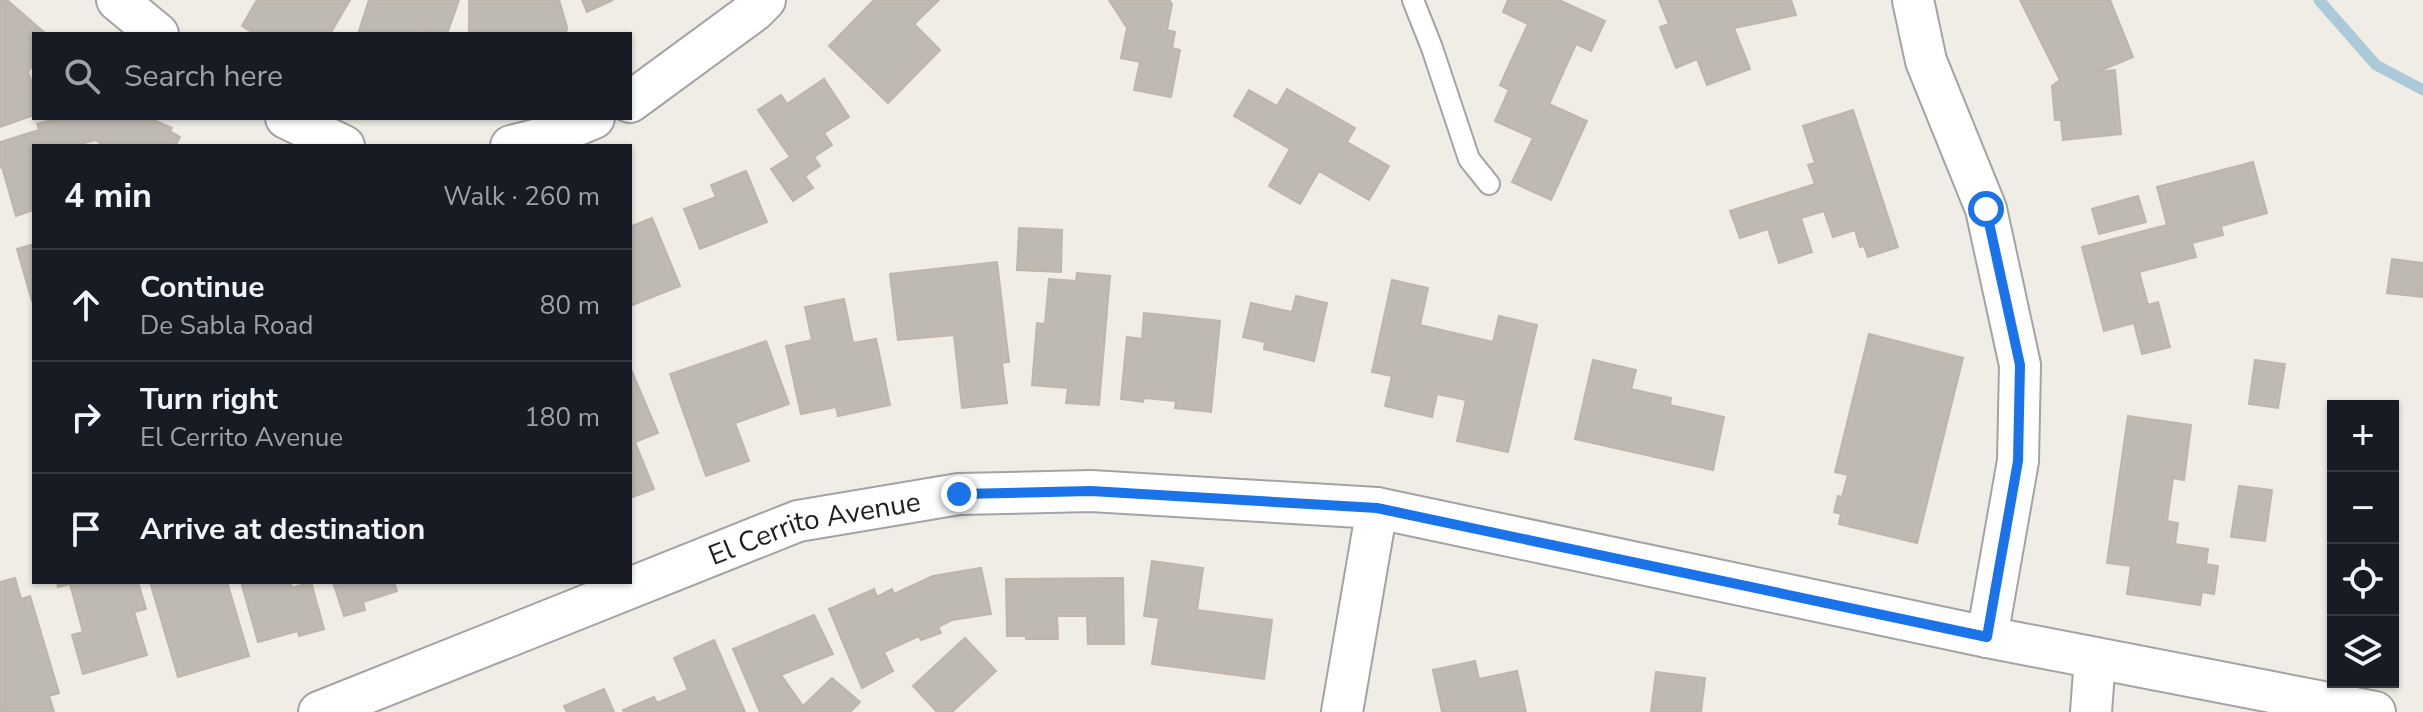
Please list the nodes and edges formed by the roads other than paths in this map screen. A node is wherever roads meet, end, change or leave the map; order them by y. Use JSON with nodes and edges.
{"nodes":[{"id":1,"x":117,"y":0,"type":"edge"},
{"id":2,"x":1413,"y":0,"type":"edge"},
{"id":3,"x":1913,"y":0,"type":"edge"},
{"id":4,"x":755,"y":4,"type":"edge"},
{"id":5,"x":156,"y":32,"type":"edge"},
{"id":6,"x":632,"y":100,"type":"edge"},
{"id":7,"x":290,"y":120,"type":"edge"},
{"id":8,"x":589,"y":120,"type":"edge"},
{"id":9,"x":340,"y":144,"type":"edge"},
{"id":10,"x":519,"y":144,"type":"edge"},
{"id":11,"x":1489,"y":184,"type":"dead end"},
{"id":12,"x":1377,"y":508,"type":"junction"},
{"id":13,"x":1987,"y":637,"type":"junction"},
{"id":14,"x":2095,"y":658,"type":"junction"},
{"id":15,"x":319,"y":712,"type":"edge"},
{"id":16,"x":1342,"y":712,"type":"edge"},
{"id":17,"x":2091,"y":712,"type":"edge"},
{"id":18,"x":2375,"y":712,"type":"edge"}],
"edges":[{"from":1,"to":5,"type":"street"},
{"from":2,"to":11,"type":"lane"},
{"from":3,"to":13,"type":"street"},
{"from":4,"to":6,"type":"street"},
{"from":7,"to":9,"type":"street"},
{"from":8,"to":10,"type":"street"},
{"from":12,"to":13,"type":"street","name":"El Cerrito Avenue"},
{"from":12,"to":15,"type":"street","name":"El Cerrito Avenue"},
{"from":12,"to":16,"type":"street"},
{"from":13,"to":14,"type":"street","name":"El Cerrito Avenue"},
{"from":14,"to":17,"type":"street"},
{"from":14,"to":18,"type":"street","name":"El Cerrito Avenue"}]}
